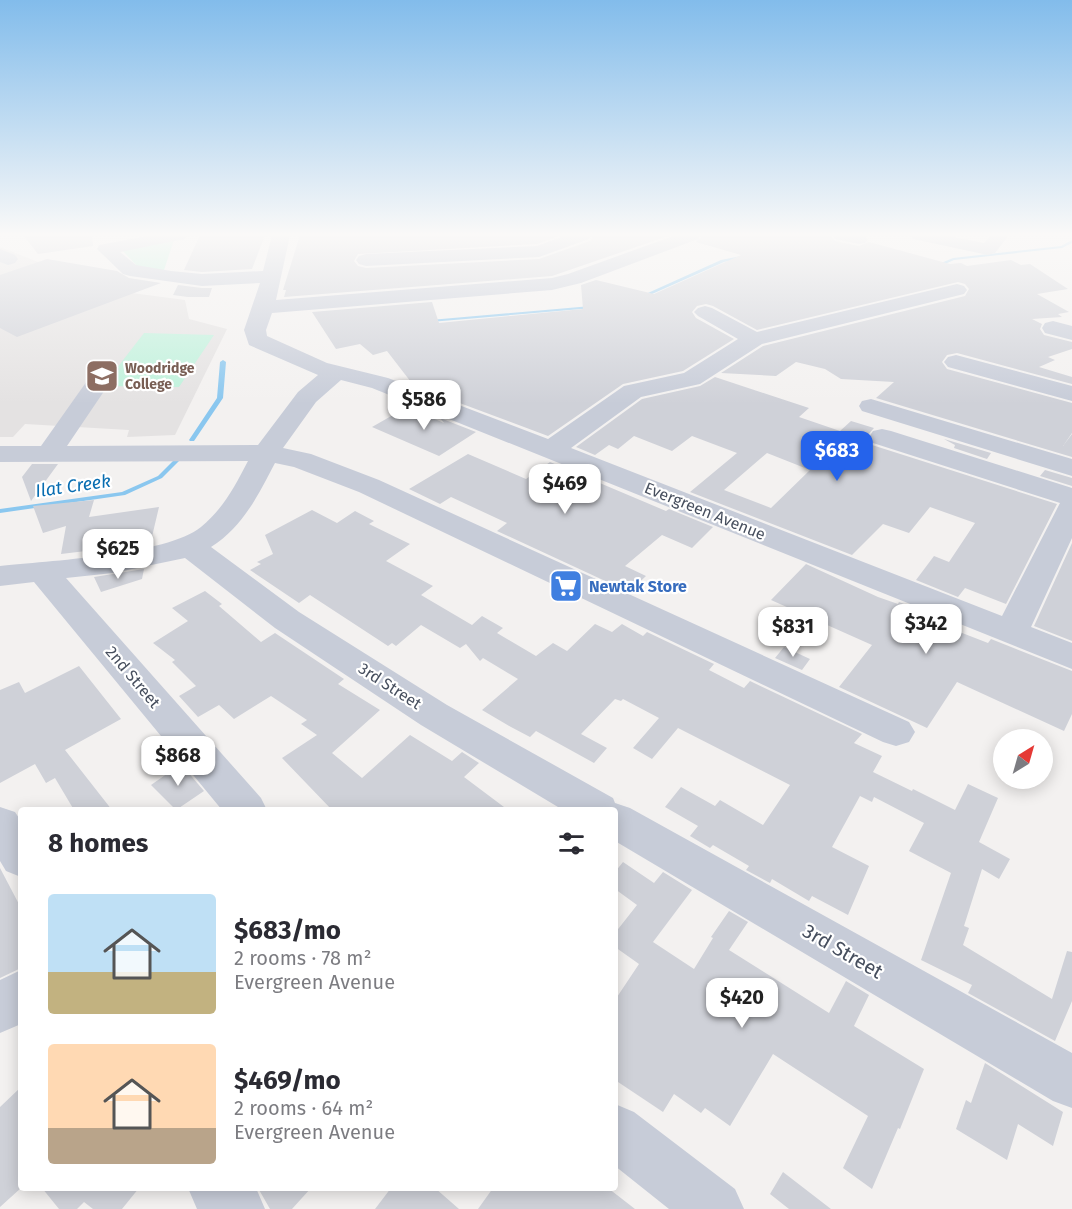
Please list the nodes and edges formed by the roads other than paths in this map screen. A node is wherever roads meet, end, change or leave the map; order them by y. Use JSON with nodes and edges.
{"nodes":[{"id":1,"x":267,"y":291,"type":"edge"},
{"id":2,"x":363,"y":291,"type":"edge"},
{"id":3,"x":459,"y":291,"type":"edge"},
{"id":4,"x":951,"y":291,"type":"edge"},
{"id":5,"x":363,"y":299,"type":"junction"},
{"id":6,"x":264,"y":307,"type":"junction"},
{"id":7,"x":705,"y":312,"type":"dead end"},
{"id":8,"x":754,"y":339,"type":"junction"},
{"id":9,"x":956,"y":362,"type":"dead end"},
{"id":10,"x":107,"y":369,"type":"dead end"},
{"id":11,"x":336,"y":372,"type":"junction"},
{"id":12,"x":1072,"y":393,"type":"edge"},
{"id":13,"x":871,"y":405,"type":"dead end"},
{"id":14,"x":882,"y":437,"type":"dead end"},
{"id":15,"x":550,"y":450,"type":"junction"},
{"id":16,"x":266,"y":453,"type":"junction"},
{"id":17,"x":24,"y":454,"type":"edge"},
{"id":18,"x":1072,"y":468,"type":"edge"},
{"id":19,"x":0,"y":481,"type":"edge"},
{"id":20,"x":1072,"y":497,"type":"edge"},
{"id":21,"x":1072,"y":507,"type":"edge"},
{"id":22,"x":191,"y":547,"type":"junction"},
{"id":23,"x":43,"y":572,"type":"junction"},
{"id":24,"x":0,"y":576,"type":"edge"},
{"id":25,"x":1011,"y":633,"type":"junction"},
{"id":26,"x":1072,"y":657,"type":"edge"},
{"id":27,"x":896,"y":732,"type":"dead end"},
{"id":28,"x":243,"y":807,"type":"edge"},
{"id":29,"x":593,"y":807,"type":"edge"},
{"id":30,"x":618,"y":822,"type":"edge"},
{"id":31,"x":0,"y":824,"type":"edge"},
{"id":32,"x":18,"y":853,"type":"edge"},
{"id":33,"x":18,"y":996,"type":"edge"},
{"id":34,"x":0,"y":1009,"type":"edge"},
{"id":35,"x":1072,"y":1082,"type":"edge"},
{"id":36,"x":618,"y":1133,"type":"edge"},
{"id":37,"x":219,"y":1191,"type":"edge"},
{"id":38,"x":236,"y":1209,"type":"edge"},
{"id":39,"x":716,"y":1209,"type":"edge"}],
"edges":[{"from":1,"to":6,"type":"street"},
{"from":2,"to":5,"type":"street"},
{"from":3,"to":5,"type":"street"},
{"from":4,"to":8,"type":"street"},
{"from":5,"to":6,"type":"street"},
{"from":6,"to":11,"type":"street","name":"Evergreen Avenue"},
{"from":7,"to":8,"type":"street"},
{"from":8,"to":15,"type":"street"},
{"from":9,"to":12,"type":"street"},
{"from":10,"to":17,"type":"street"},
{"from":11,"to":15,"type":"street","name":"Evergreen Avenue"},
{"from":11,"to":16,"type":"street"},
{"from":13,"to":18,"type":"street"},
{"from":14,"to":20,"type":"street"},
{"from":15,"to":25,"type":"street","name":"Evergreen Avenue"},
{"from":16,"to":17,"type":"street"},
{"from":16,"to":22,"type":"street"},
{"from":16,"to":27,"type":"street"},
{"from":17,"to":19,"type":"street"},
{"from":21,"to":25,"type":"street"},
{"from":22,"to":23,"type":"street"},
{"from":22,"to":29,"type":"street","name":"3rd Street"},
{"from":23,"to":24,"type":"street"},
{"from":23,"to":28,"type":"street","name":"2nd Street"},
{"from":25,"to":26,"type":"street","name":"Evergreen Avenue"},
{"from":30,"to":35,"type":"street","name":"3rd Street"},
{"from":31,"to":32,"type":"street"},
{"from":33,"to":34,"type":"street"},
{"from":36,"to":39,"type":"street"},
{"from":37,"to":38,"type":"street"}]}
